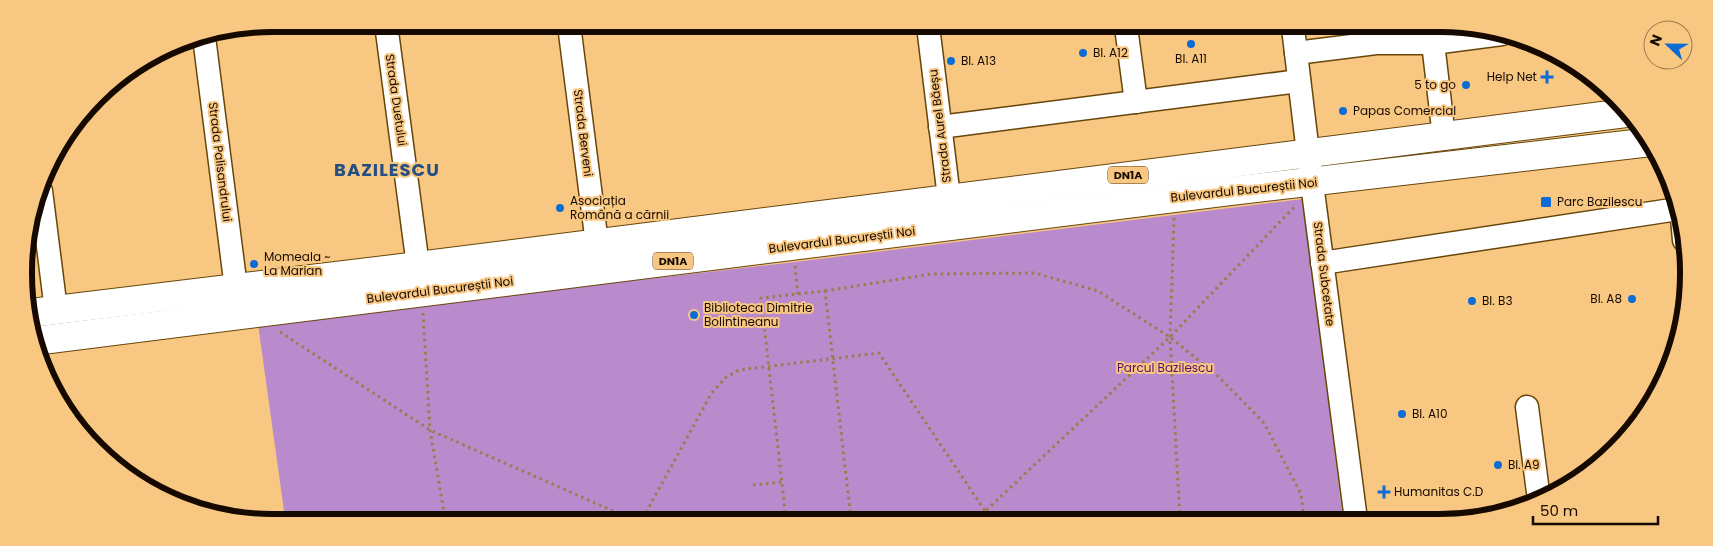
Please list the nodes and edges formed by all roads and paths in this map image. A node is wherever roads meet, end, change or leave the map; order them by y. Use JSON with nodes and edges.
{"nodes":[{"id":1,"x":387,"y":32,"type":"edge"},
{"id":2,"x":570,"y":32,"type":"edge"},
{"id":3,"x":929,"y":32,"type":"edge"},
{"id":4,"x":1127,"y":32,"type":"edge"},
{"id":5,"x":1293,"y":32,"type":"edge"},
{"id":6,"x":1464,"y":34,"type":"edge"},
{"id":7,"x":1375,"y":35,"type":"edge"},
{"id":8,"x":205,"y":43,"type":"edge"},
{"id":9,"x":1433,"y":43,"type":"junction"},
{"id":10,"x":1296,"y":53,"type":"junction"},
{"id":11,"x":1299,"y":81,"type":"junction"},
{"id":12,"x":1136,"y":102,"type":"junction"},
{"id":13,"x":1621,"y":114,"type":"edge"},
{"id":14,"x":940,"y":127,"type":"junction"},
{"id":15,"x":1444,"y":137,"type":"junction"},
{"id":16,"x":1642,"y":143,"type":"edge"},
{"id":17,"x":1308,"y":152,"type":"junction"},
{"id":18,"x":1312,"y":182,"type":"junction"},
{"id":19,"x":948,"y":198,"type":"junction"},
{"id":20,"x":1296,"y":205,"type":"dead end"},
{"id":21,"x":41,"y":210,"type":"edge"},
{"id":22,"x":1672,"y":210,"type":"edge"},
{"id":23,"x":1174,"y":213,"type":"dead end"},
{"id":24,"x":954,"y":226,"type":"junction"},
{"id":25,"x":597,"y":243,"type":"junction"},
{"id":26,"x":795,"y":262,"type":"dead end"},
{"id":27,"x":1322,"y":263,"type":"junction"},
{"id":28,"x":418,"y":266,"type":"junction"},
{"id":29,"x":601,"y":270,"type":"junction"},
{"id":30,"x":236,"y":288,"type":"junction"},
{"id":31,"x":826,"y":291,"type":"junction"},
{"id":32,"x":798,"y":294,"type":"junction"},
{"id":33,"x":43,"y":312,"type":"edge"},
{"id":34,"x":423,"y":312,"type":"dead end"},
{"id":35,"x":275,"y":329,"type":"dead end"},
{"id":36,"x":1170,"y":337,"type":"junction"},
{"id":37,"x":42,"y":340,"type":"edge"},
{"id":38,"x":833,"y":358,"type":"junction"},
{"id":39,"x":769,"y":365,"type":"junction"},
{"id":40,"x":1527,"y":407,"type":"dead end"},
{"id":41,"x":430,"y":430,"type":"junction"},
{"id":42,"x":782,"y":482,"type":"junction"},
{"id":43,"x":753,"y":485,"type":"dead end"},
{"id":44,"x":1538,"y":492,"type":"edge"},
{"id":45,"x":986,"y":511,"type":"junction"},
{"id":46,"x":444,"y":514,"type":"edge"},
{"id":47,"x":620,"y":514,"type":"edge"},
{"id":48,"x":645,"y":514,"type":"edge"},
{"id":49,"x":785,"y":514,"type":"edge"},
{"id":50,"x":850,"y":514,"type":"edge"},
{"id":51,"x":983,"y":514,"type":"edge"},
{"id":52,"x":986,"y":514,"type":"edge"},
{"id":53,"x":990,"y":514,"type":"edge"},
{"id":54,"x":1180,"y":514,"type":"edge"},
{"id":55,"x":1303,"y":514,"type":"edge"},
{"id":56,"x":1355,"y":514,"type":"edge"}],
"edges":[{"from":1,"to":28,"type":"street","name":"Strada Duetului"},
{"from":2,"to":25,"type":"street","name":"Strada Berveni"},
{"from":3,"to":14,"type":"street","name":"Strada Aurel Băeșu"},
{"from":4,"to":12,"type":"street"},
{"from":5,"to":10,"type":"street","name":"Strada Subcetate"},
{"from":6,"to":9,"type":"street"},
{"from":7,"to":9,"type":"street"},
{"from":7,"to":10,"type":"street"},
{"from":8,"to":30,"type":"street","name":"Strada Palisandrului"},
{"from":9,"to":15,"type":"street"},
{"from":10,"to":11,"type":"street","name":"Strada Subcetate"},
{"from":11,"to":12,"type":"street"},
{"from":11,"to":17,"type":"street","name":"Strada Subcetate"},
{"from":12,"to":14,"type":"street"},
{"from":13,"to":15,"type":"main road","number":"DN1A"},
{"from":14,"to":19,"type":"street","name":"Strada Aurel Băeșu"},
{"from":15,"to":17,"type":"main road","number":"DN1A"},
{"from":16,"to":18,"type":"main road","name":"Bulevardul Bucureștii Noi","number":"DN1A"},
{"from":17,"to":18,"type":"street","name":"Strada Subcetate"},
{"from":17,"to":19,"type":"main road","number":"DN1A"},
{"from":18,"to":24,"type":"main road","name":"Bulevardul Bucureștii Noi","number":"DN1A"},
{"from":18,"to":27,"type":"street","name":"Strada Subcetate"},
{"from":19,"to":24,"type":"street","name":"Strada Aurel Băeșu"},
{"from":19,"to":25,"type":"main road","number":"DN1A"},
{"from":20,"to":36,"type":"path"},
{"from":21,"to":33,"type":"street"},
{"from":22,"to":27,"type":"street"},
{"from":23,"to":36,"type":"path"},
{"from":24,"to":29,"type":"main road","name":"Bulevardul Bucureștii Noi","number":"DN1A"},
{"from":25,"to":28,"type":"main road","number":"DN1A"},
{"from":25,"to":29,"type":"street","name":"Strada Berveni"},
{"from":26,"to":32,"type":"path"},
{"from":27,"to":56,"type":"street","name":"Strada Subcetate"},
{"from":28,"to":30,"type":"main road","number":"DN1A"},
{"from":29,"to":37,"type":"main road","name":"Bulevardul Bucureștii Noi","number":"DN1A"},
{"from":30,"to":33,"type":"main road","number":"DN1A"},
{"from":31,"to":32,"type":"path"},
{"from":31,"to":36,"type":"path"},
{"from":31,"to":38,"type":"path"},
{"from":32,"to":39,"type":"path"},
{"from":34,"to":41,"type":"path"},
{"from":35,"to":41,"type":"path"},
{"from":36,"to":45,"type":"path"},
{"from":36,"to":54,"type":"path"},
{"from":36,"to":55,"type":"path"},
{"from":38,"to":39,"type":"path"},
{"from":38,"to":45,"type":"path"},
{"from":38,"to":50,"type":"path"},
{"from":39,"to":42,"type":"path"},
{"from":39,"to":48,"type":"path"},
{"from":40,"to":44,"type":"street"},
{"from":41,"to":46,"type":"path"},
{"from":41,"to":47,"type":"path"},
{"from":42,"to":43,"type":"path"},
{"from":42,"to":49,"type":"path"},
{"from":45,"to":51,"type":"path"},
{"from":45,"to":52,"type":"path"},
{"from":45,"to":53,"type":"path"}]}
